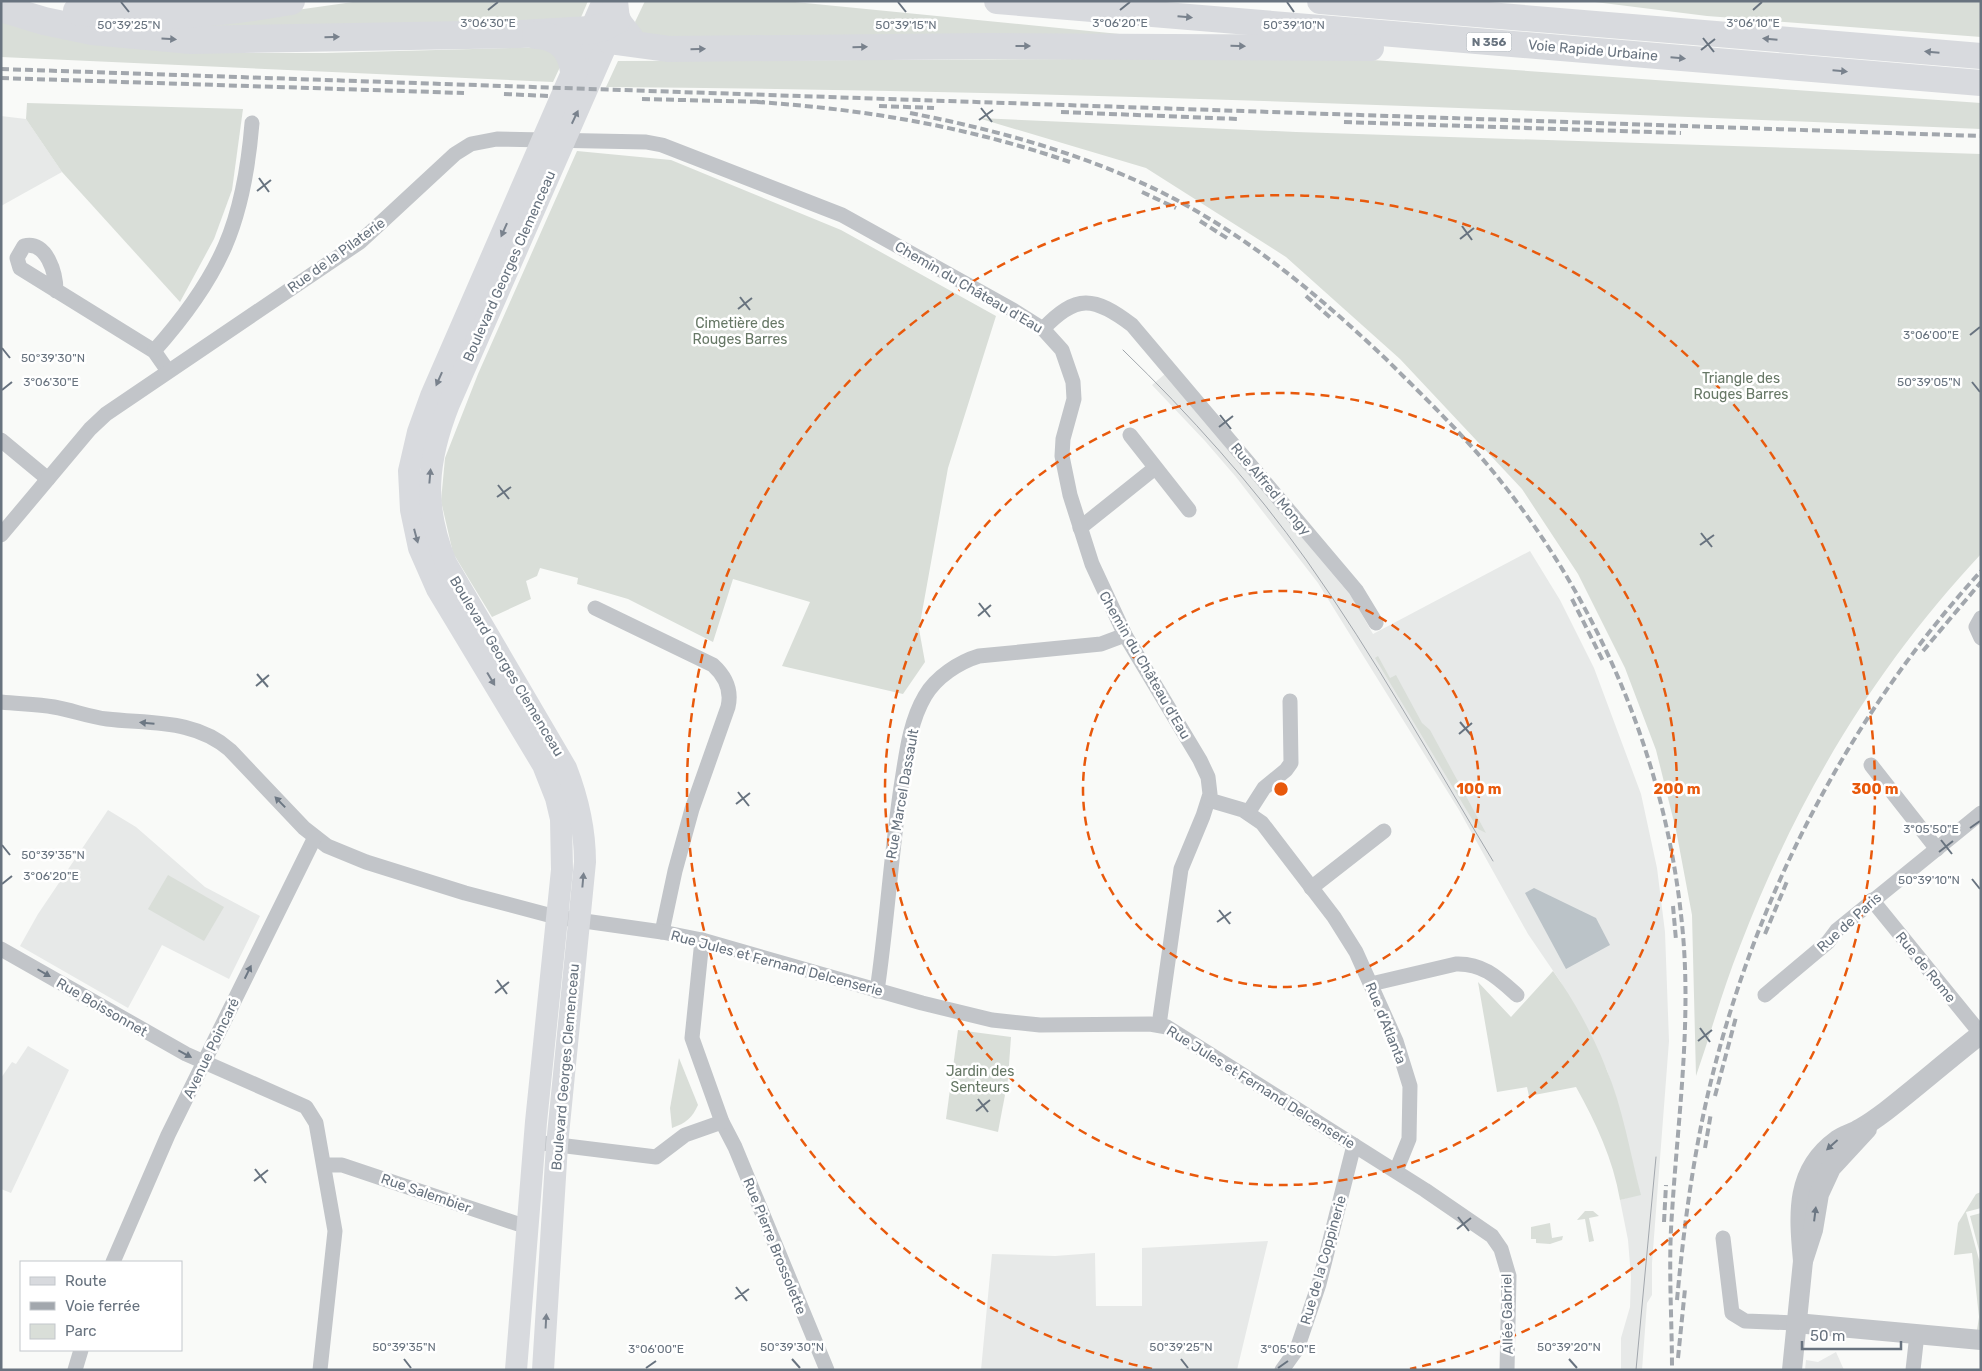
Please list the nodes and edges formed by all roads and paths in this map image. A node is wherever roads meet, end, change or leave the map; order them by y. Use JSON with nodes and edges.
{"nodes":[{"id":1,"x":24,"y":1,"type":"edge"},
{"id":2,"x":291,"y":1,"type":"edge"},
{"id":3,"x":997,"y":1,"type":"edge"},
{"id":4,"x":1320,"y":1,"type":"edge"},
{"id":5,"x":1439,"y":1,"type":"edge"},
{"id":6,"x":1,"y":8,"type":"edge"},
{"id":7,"x":612,"y":13,"type":"edge"},
{"id":8,"x":1609,"y":26,"type":"junction"},
{"id":9,"x":520,"y":34,"type":"junction"},
{"id":10,"x":1564,"y":48,"type":"junction"},
{"id":11,"x":1981,"y":56,"type":"edge"},
{"id":12,"x":580,"y":74,"type":"junction"},
{"id":13,"x":1981,"y":83,"type":"edge"},
{"id":14,"x":252,"y":123,"type":"dead end"},
{"id":15,"x":528,"y":139,"type":"joint"},
{"id":16,"x":532,"y":189,"type":"junction"},
{"id":17,"x":56,"y":290,"type":"dead end"},
{"id":18,"x":1043,"y":329,"type":"junction"},
{"id":19,"x":154,"y":351,"type":"junction"},
{"id":20,"x":168,"y":371,"type":"junction"},
{"id":21,"x":1130,"y":435,"type":"dead end"},
{"id":22,"x":1,"y":440,"type":"edge"},
{"id":23,"x":1156,"y":468,"type":"junction"},
{"id":24,"x":48,"y":479,"type":"junction"},
{"id":25,"x":1189,"y":510,"type":"dead end"},
{"id":26,"x":1080,"y":528,"type":"junction"},
{"id":27,"x":1,"y":535,"type":"edge"},
{"id":28,"x":595,"y":608,"type":"dead end"},
{"id":29,"x":1981,"y":618,"type":"edge"},
{"id":30,"x":1376,"y":623,"type":"dead end"},
{"id":31,"x":1125,"y":635,"type":"junction"},
{"id":32,"x":1981,"y":638,"type":"edge"},
{"id":33,"x":1290,"y":701,"type":"dead end"},
{"id":34,"x":1,"y":702,"type":"edge"},
{"id":35,"x":1871,"y":765,"type":"dead end"},
{"id":36,"x":1209,"y":800,"type":"junction"},
{"id":37,"x":1248,"y":813,"type":"junction"},
{"id":38,"x":1981,"y":813,"type":"edge"},
{"id":39,"x":1384,"y":831,"type":"dead end"},
{"id":40,"x":314,"y":837,"type":"junction"},
{"id":41,"x":1937,"y":848,"type":"junction"},
{"id":42,"x":1311,"y":888,"type":"junction"},
{"id":43,"x":1872,"y":900,"type":"junction"},
{"id":44,"x":556,"y":917,"type":"junction"},
{"id":45,"x":579,"y":920,"type":"junction"},
{"id":46,"x":662,"y":932,"type":"junction"},
{"id":47,"x":702,"y":940,"type":"junction"},
{"id":48,"x":1,"y":950,"type":"edge"},
{"id":49,"x":1371,"y":984,"type":"junction"},
{"id":50,"x":877,"y":991,"type":"junction"},
{"id":51,"x":1517,"y":995,"type":"dead end"},
{"id":52,"x":1765,"y":995,"type":"dead end"},
{"id":53,"x":1159,"y":1025,"type":"junction"},
{"id":54,"x":1981,"y":1034,"type":"edge"},
{"id":55,"x":204,"y":1063,"type":"junction"},
{"id":56,"x":722,"y":1122,"type":"junction"},
{"id":57,"x":534,"y":1142,"type":"junction"},
{"id":58,"x":556,"y":1144,"type":"junction"},
{"id":59,"x":1354,"y":1145,"type":"junction"},
{"id":60,"x":324,"y":1165,"type":"junction"},
{"id":61,"x":1396,"y":1171,"type":"junction"},
{"id":62,"x":527,"y":1227,"type":"junction"},
{"id":63,"x":1723,"y":1238,"type":"dead end"},
{"id":64,"x":1504,"y":1258,"type":"joint"},
{"id":65,"x":113,"y":1261,"type":"edge"},
{"id":66,"x":1796,"y":1323,"type":"junction"},
{"id":67,"x":1917,"y":1334,"type":"junction"},
{"id":68,"x":1981,"y":1340,"type":"edge"},
{"id":69,"x":81,"y":1351,"type":"edge"},
{"id":70,"x":75,"y":1370,"type":"edge"},
{"id":71,"x":320,"y":1370,"type":"edge"},
{"id":72,"x":516,"y":1370,"type":"edge"},
{"id":73,"x":543,"y":1370,"type":"edge"},
{"id":74,"x":826,"y":1370,"type":"edge"},
{"id":75,"x":1282,"y":1370,"type":"edge"},
{"id":76,"x":1508,"y":1370,"type":"edge"},
{"id":77,"x":1792,"y":1370,"type":"edge"},
{"id":78,"x":1913,"y":1370,"type":"edge"}],
"edges":[{"from":1,"to":2,"type":"highway"},
{"from":3,"to":10,"type":"highway","name":"Voie Rapide Urbaine","number":"N 356","one_way":true},
{"from":4,"to":8,"type":"highway","name":"Voie Rapide Urbaine","number":"N 356"},
{"from":5,"to":8,"type":"highway"},
{"from":6,"to":9,"type":"highway","one_way":true},
{"from":7,"to":9,"type":"highway"},
{"from":7,"to":10,"type":"highway","one_way":true},
{"from":7,"to":12,"type":"main road","name":"Boulevard Georges Clemenceau"},
{"from":11,"to":8,"type":"highway","name":"Voie Rapide Urbaine","number":"N 356","one_way":true},
{"from":9,"to":12,"type":"highway"},
{"from":10,"to":13,"type":"highway","name":"Voie Rapide Urbaine","number":"N 356","one_way":true},
{"from":12,"to":16,"type":"main road","name":"Boulevard Georges Clemenceau"},
{"from":14,"to":19,"type":"street"},
{"from":15,"to":18,"type":"street","name":"Chemin du Château d'Eau"},
{"from":15,"to":20,"type":"street","name":"Rue de la Pilaterie"},
{"from":16,"to":44,"type":"main road","name":"Boulevard Georges Clemenceau","one_way":true},
{"from":45,"to":16,"type":"main road","name":"Boulevard Georges Clemenceau","one_way":true},
{"from":17,"to":19,"type":"street"},
{"from":18,"to":26,"type":"street","name":"Chemin du Château d'Eau"},
{"from":18,"to":30,"type":"street","name":"Rue Alfred Mongy"},
{"from":19,"to":20,"type":"street"},
{"from":20,"to":24,"type":"street","name":"Rue de la Pilaterie"},
{"from":21,"to":23,"type":"street"},
{"from":22,"to":24,"type":"street"},
{"from":23,"to":25,"type":"street"},
{"from":23,"to":26,"type":"street"},
{"from":24,"to":27,"type":"street","name":"Rue de la Pilaterie"},
{"from":26,"to":31,"type":"street","name":"Chemin du Château d'Eau"},
{"from":28,"to":46,"type":"street"},
{"from":29,"to":32,"type":"street"},
{"from":31,"to":36,"type":"street","name":"Chemin du Château d'Eau"},
{"from":31,"to":50,"type":"street","name":"Rue Marcel Dassault"},
{"from":33,"to":37,"type":"street"},
{"from":40,"to":34,"type":"street","name":"Rue Jules et Fernand Delcenserie","one_way":true},
{"from":35,"to":41,"type":"street"},
{"from":36,"to":37,"type":"street","name":"Rue d'Atlanta"},
{"from":36,"to":53,"type":"street","name":"Chemin du Château d'Eau"},
{"from":37,"to":42,"type":"street","name":"Rue d'Atlanta"},
{"from":38,"to":41,"type":"street","name":"Rue de Paris"},
{"from":39,"to":42,"type":"street"},
{"from":40,"to":44,"type":"street","name":"Rue Jules et Fernand Delcenserie"},
{"from":55,"to":40,"type":"street","name":"Avenue Poincaré","one_way":true},
{"from":41,"to":43,"type":"street","name":"Rue de Paris"},
{"from":42,"to":49,"type":"street","name":"Rue d'Atlanta"},
{"from":43,"to":52,"type":"street","name":"Rue de Paris"},
{"from":43,"to":54,"type":"street","name":"Rue de Rome"},
{"from":44,"to":45,"type":"street","name":"Rue Jules et Fernand Delcenserie"},
{"from":44,"to":57,"type":"main road","name":"Boulevard Georges Clemenceau"},
{"from":45,"to":46,"type":"street","name":"Rue Jules et Fernand Delcenserie"},
{"from":45,"to":58,"type":"main road","name":"Boulevard Georges Clemenceau"},
{"from":46,"to":47,"type":"street","name":"Rue Jules et Fernand Delcenserie"},
{"from":47,"to":50,"type":"street","name":"Rue Jules et Fernand Delcenserie"},
{"from":47,"to":56,"type":"street","name":"Rue Pierre Brossolette"},
{"from":48,"to":55,"type":"street","name":"Rue Boissonnet","one_way":true},
{"from":49,"to":51,"type":"street"},
{"from":49,"to":61,"type":"street","name":"Rue d'Atlanta"},
{"from":50,"to":53,"type":"street","name":"Rue Jules et Fernand Delcenserie"},
{"from":53,"to":59,"type":"street","name":"Rue Jules et Fernand Delcenserie"},
{"from":54,"to":66,"type":"street"},
{"from":55,"to":60,"type":"street","name":"Rue Boissonnet"},
{"from":55,"to":65,"type":"street","name":"Avenue Poincaré"},
{"from":56,"to":58,"type":"street"},
{"from":56,"to":74,"type":"street","name":"Rue Pierre Brossolette"},
{"from":57,"to":58,"type":"street"},
{"from":57,"to":62,"type":"main road","name":"Boulevard Georges Clemenceau"},
{"from":73,"to":58,"type":"main road","name":"Boulevard Georges Clemenceau","one_way":true},
{"from":59,"to":61,"type":"street","name":"Rue Jules et Fernand Delcenserie"},
{"from":59,"to":75,"type":"street","name":"Rue de la Coppinerie"},
{"from":60,"to":62,"type":"street","name":"Rue Salembier"},
{"from":60,"to":71,"type":"street","name":"Rue Boissonnet"},
{"from":61,"to":64,"type":"street","name":"Rue Jules et Fernand Delcenserie"},
{"from":62,"to":72,"type":"main road","name":"Boulevard Georges Clemenceau"},
{"from":63,"to":66,"type":"street"},
{"from":64,"to":76,"type":"street","name":"Allée Gabriel"},
{"from":66,"to":67,"type":"street"},
{"from":66,"to":77,"type":"street"},
{"from":67,"to":68,"type":"street"},
{"from":67,"to":78,"type":"street"},
{"from":69,"to":70,"type":"street"}]}
